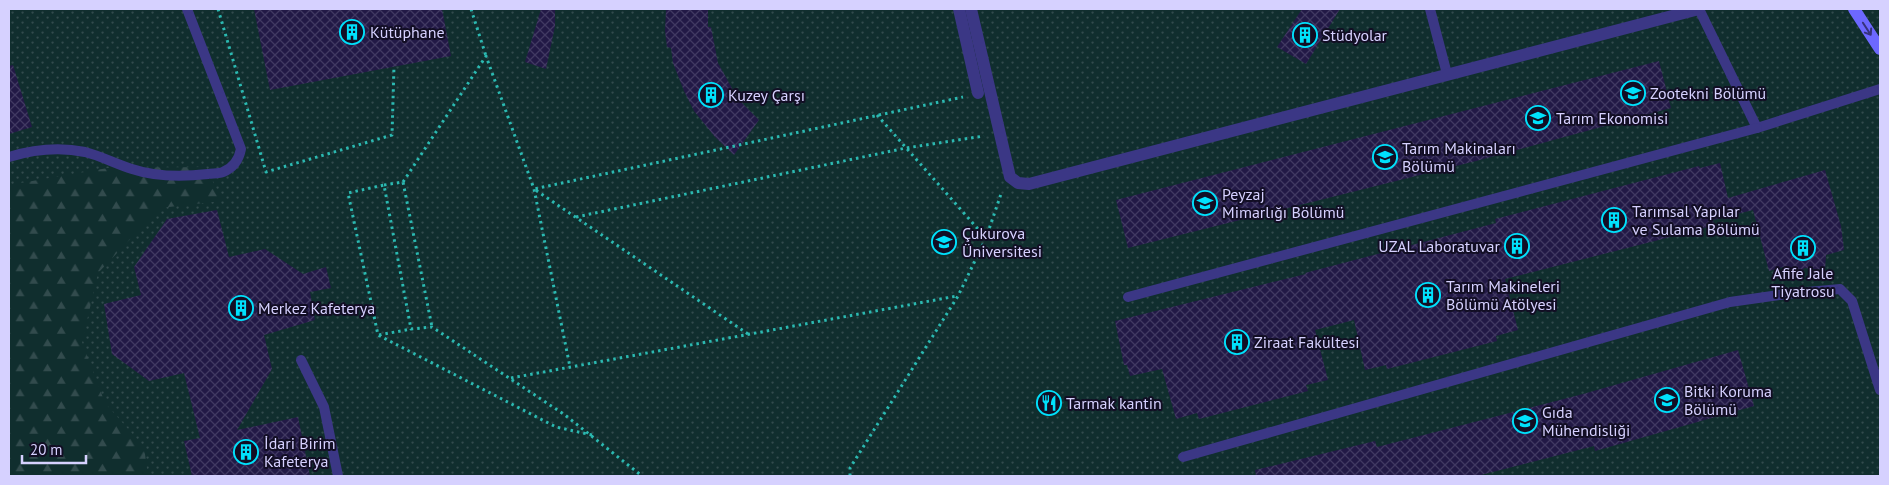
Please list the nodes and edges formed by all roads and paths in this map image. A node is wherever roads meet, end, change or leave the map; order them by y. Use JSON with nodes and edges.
{"nodes":[{"id":1,"x":188,"y":9,"type":"edge"},
{"id":2,"x":218,"y":9,"type":"edge"},
{"id":3,"x":471,"y":9,"type":"edge"},
{"id":4,"x":959,"y":9,"type":"edge"},
{"id":5,"x":971,"y":9,"type":"edge"},
{"id":6,"x":1430,"y":9,"type":"edge"},
{"id":7,"x":1699,"y":9,"type":"edge"},
{"id":8,"x":1854,"y":9,"type":"edge"},
{"id":9,"x":1672,"y":12,"type":"edge"},
{"id":10,"x":1880,"y":49,"type":"edge"},
{"id":11,"x":486,"y":56,"type":"junction"},
{"id":12,"x":394,"y":66,"type":"dead end"},
{"id":13,"x":1447,"y":74,"type":"junction"},
{"id":14,"x":1880,"y":89,"type":"edge"},
{"id":15,"x":978,"y":93,"type":"joint"},
{"id":16,"x":878,"y":115,"type":"junction"},
{"id":17,"x":1756,"y":128,"type":"junction"},
{"id":18,"x":987,"y":135,"type":"dead end"},
{"id":19,"x":906,"y":148,"type":"junction"},
{"id":20,"x":9,"y":157,"type":"edge"},
{"id":21,"x":403,"y":182,"type":"junction"},
{"id":22,"x":384,"y":185,"type":"junction"},
{"id":23,"x":534,"y":189,"type":"junction"},
{"id":24,"x":1001,"y":194,"type":"dead end"},
{"id":25,"x":575,"y":217,"type":"junction"},
{"id":26,"x":986,"y":238,"type":"junction"},
{"id":27,"x":958,"y":296,"type":"junction"},
{"id":28,"x":1128,"y":297,"type":"dead end"},
{"id":29,"x":432,"y":327,"type":"junction"},
{"id":30,"x":411,"y":329,"type":"junction"},
{"id":31,"x":748,"y":334,"type":"junction"},
{"id":32,"x":378,"y":335,"type":"junction"},
{"id":33,"x":301,"y":360,"type":"dead end"},
{"id":34,"x":570,"y":367,"type":"junction"},
{"id":35,"x":510,"y":378,"type":"junction"},
{"id":36,"x":1880,"y":390,"type":"edge"},
{"id":37,"x":592,"y":435,"type":"junction"},
{"id":38,"x":1183,"y":457,"type":"dead end"},
{"id":39,"x":338,"y":476,"type":"edge"},
{"id":40,"x":642,"y":476,"type":"edge"},
{"id":41,"x":850,"y":476,"type":"edge"}],
"edges":[{"from":1,"to":20,"type":"lane"},
{"from":2,"to":12,"type":"path"},
{"from":3,"to":11,"type":"path"},
{"from":4,"to":15,"type":"street"},
{"from":5,"to":13,"type":"street"},
{"from":6,"to":13,"type":"lane"},
{"from":7,"to":9,"type":"street"},
{"from":7,"to":17,"type":"lane"},
{"from":8,"to":10,"type":"street","one_way":true},
{"from":9,"to":13,"type":"street"},
{"from":11,"to":21,"type":"path"},
{"from":11,"to":23,"type":"path"},
{"from":14,"to":17,"type":"lane"},
{"from":15,"to":16,"type":"path"},
{"from":16,"to":19,"type":"path"},
{"from":16,"to":23,"type":"path"},
{"from":17,"to":28,"type":"lane"},
{"from":18,"to":19,"type":"path"},
{"from":19,"to":25,"type":"path"},
{"from":19,"to":26,"type":"path"},
{"from":21,"to":22,"type":"path"},
{"from":21,"to":29,"type":"path"},
{"from":22,"to":30,"type":"path"},
{"from":22,"to":32,"type":"path"},
{"from":23,"to":25,"type":"path"},
{"from":23,"to":34,"type":"path"},
{"from":24,"to":26,"type":"path"},
{"from":25,"to":31,"type":"path"},
{"from":26,"to":27,"type":"path"},
{"from":27,"to":31,"type":"path"},
{"from":27,"to":41,"type":"path"},
{"from":29,"to":30,"type":"path"},
{"from":29,"to":35,"type":"path"},
{"from":30,"to":32,"type":"path"},
{"from":31,"to":34,"type":"path"},
{"from":32,"to":37,"type":"path"},
{"from":33,"to":39,"type":"lane"},
{"from":34,"to":35,"type":"path"},
{"from":35,"to":37,"type":"path"},
{"from":36,"to":38,"type":"lane"},
{"from":37,"to":40,"type":"path"}]}
